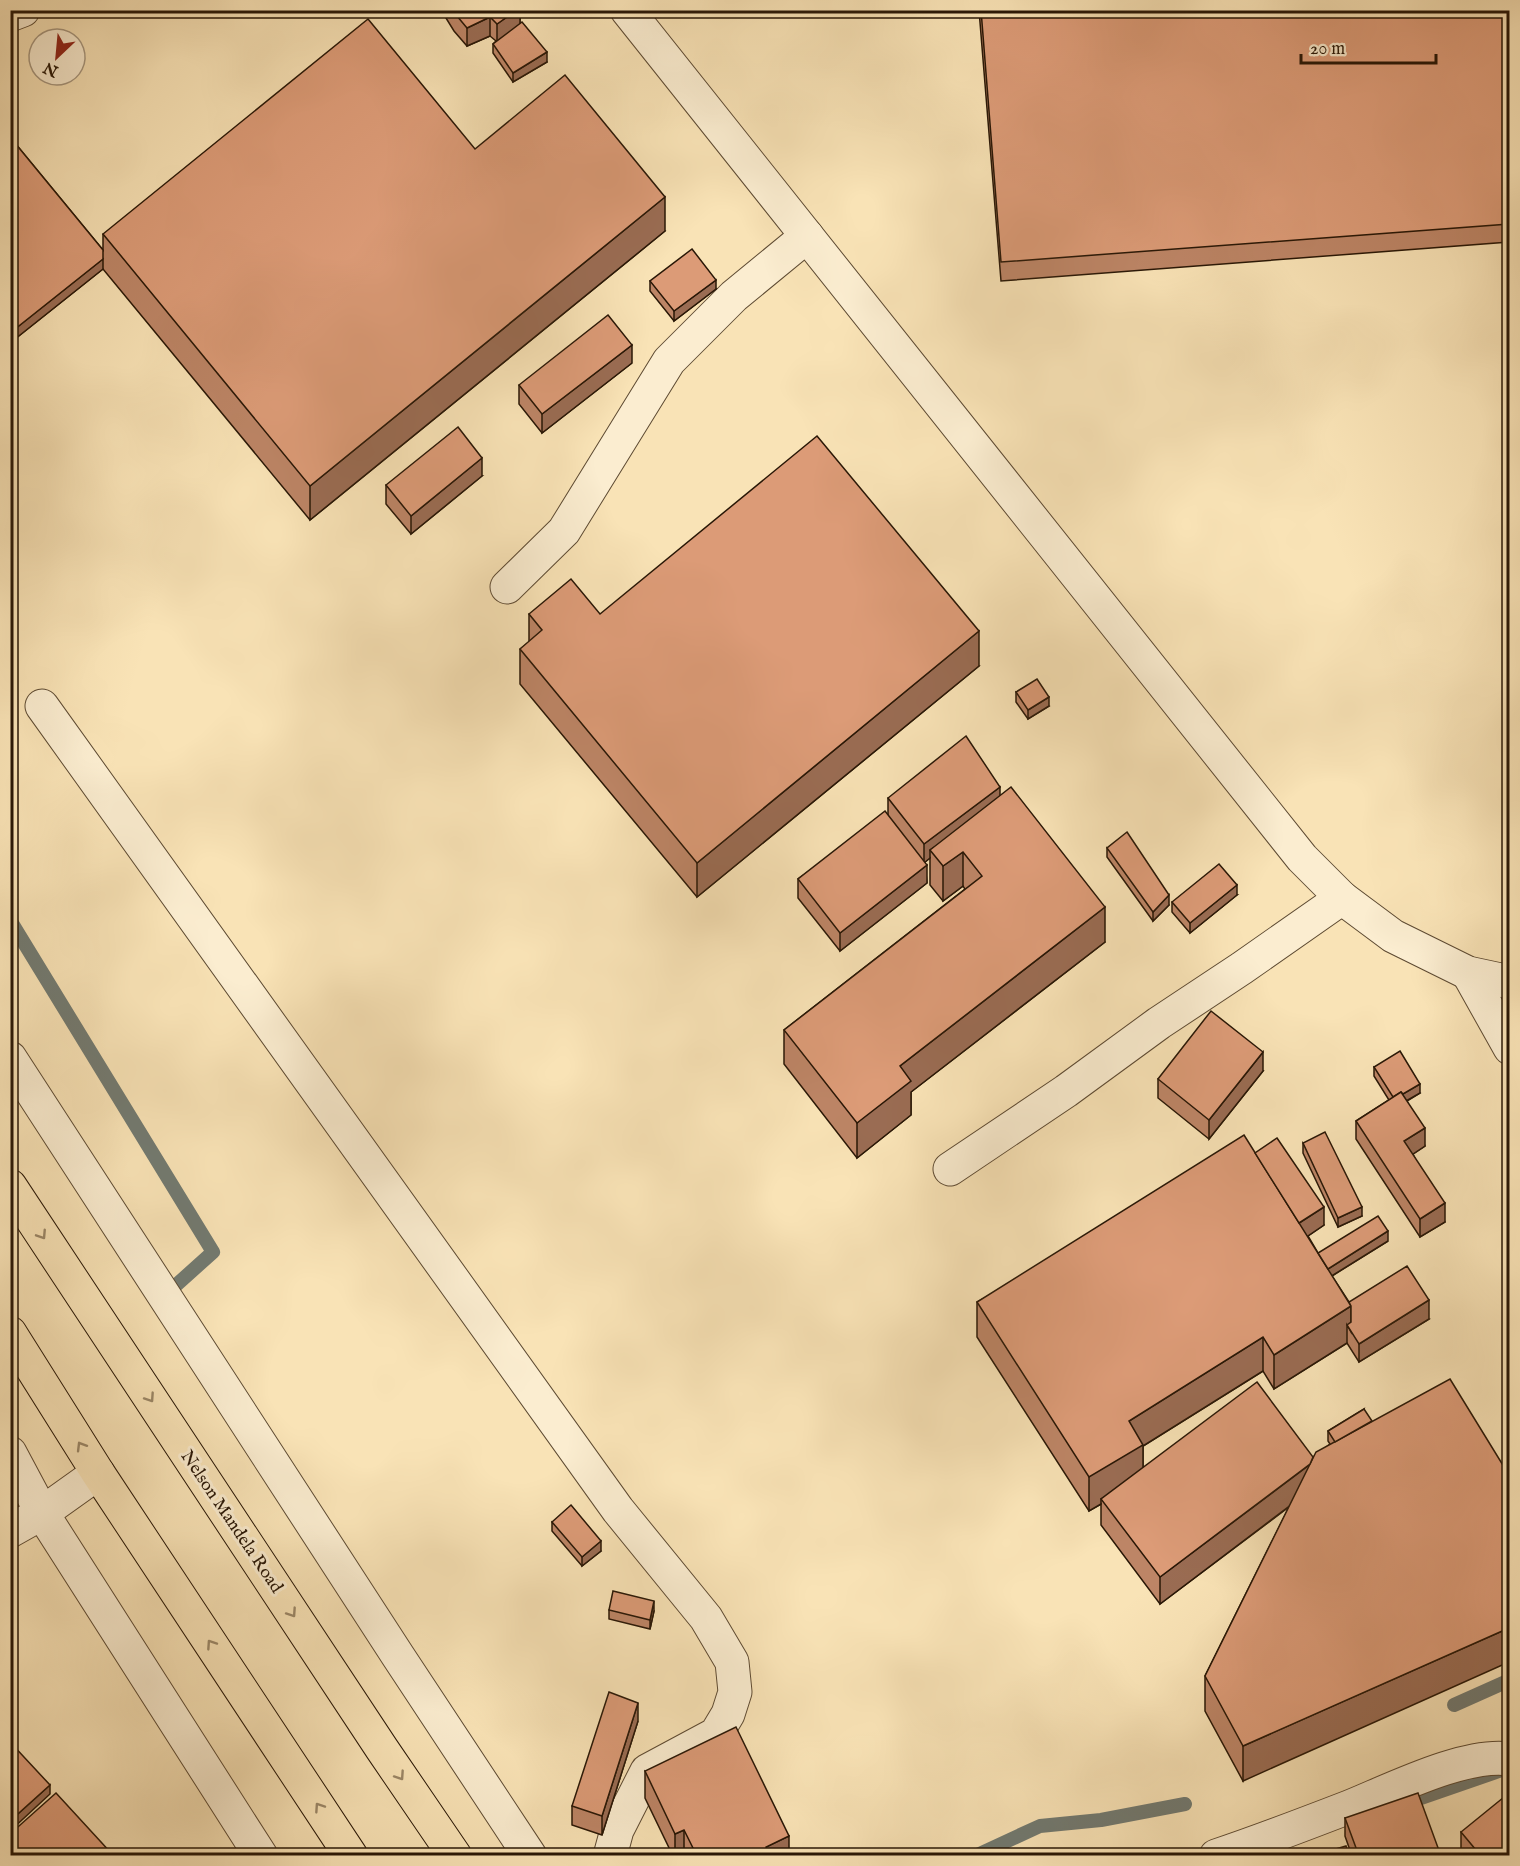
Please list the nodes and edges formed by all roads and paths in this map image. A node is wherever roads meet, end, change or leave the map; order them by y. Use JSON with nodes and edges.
{"nodes":[{"id":1,"x":23,"y":10,"type":"edge"},
{"id":2,"x":627,"y":10,"type":"edge"},
{"id":3,"x":10,"y":15,"type":"edge"},
{"id":4,"x":807,"y":236,"type":"junction"},
{"id":5,"x":507,"y":588,"type":"dead end"},
{"id":6,"x":42,"y":706,"type":"dead end"},
{"id":7,"x":1342,"y":898,"type":"junction"},
{"id":8,"x":1468,"y":973,"type":"junction"},
{"id":9,"x":1509,"y":982,"type":"edge"},
{"id":10,"x":1509,"y":1048,"type":"edge"},
{"id":11,"x":10,"y":1058,"type":"edge"},
{"id":12,"x":950,"y":1169,"type":"dead end"},
{"id":13,"x":10,"y":1186,"type":"edge"},
{"id":14,"x":10,"y":1333,"type":"edge"},
{"id":15,"x":10,"y":1453,"type":"edge"},
{"id":16,"x":98,"y":1473,"type":"junction"},
{"id":17,"x":42,"y":1513,"type":"junction"},
{"id":18,"x":10,"y":1531,"type":"edge"},
{"id":19,"x":1509,"y":1759,"type":"edge"},
{"id":20,"x":261,"y":1856,"type":"edge"},
{"id":21,"x":351,"y":1856,"type":"edge"},
{"id":22,"x":455,"y":1856,"type":"edge"},
{"id":23,"x":530,"y":1856,"type":"edge"},
{"id":24,"x":610,"y":1856,"type":"edge"},
{"id":25,"x":1216,"y":1856,"type":"edge"}],
"edges":[{"from":1,"to":3,"type":"street"},
{"from":2,"to":4,"type":"street"},
{"from":4,"to":5,"type":"street"},
{"from":4,"to":7,"type":"street"},
{"from":6,"to":24,"type":"street"},
{"from":7,"to":8,"type":"street"},
{"from":7,"to":12,"type":"street"},
{"from":8,"to":9,"type":"street"},
{"from":8,"to":10,"type":"street"},
{"from":11,"to":23,"type":"street"},
{"from":13,"to":22,"type":"main road","name":"Nelson Mandela Road","one_way":true},
{"from":16,"to":14,"type":"main road","one_way":true},
{"from":15,"to":17,"type":"street"},
{"from":16,"to":17,"type":"street"},
{"from":21,"to":16,"type":"main road","one_way":true},
{"from":17,"to":18,"type":"street"},
{"from":17,"to":20,"type":"street"},
{"from":19,"to":25,"type":"street"}]}
